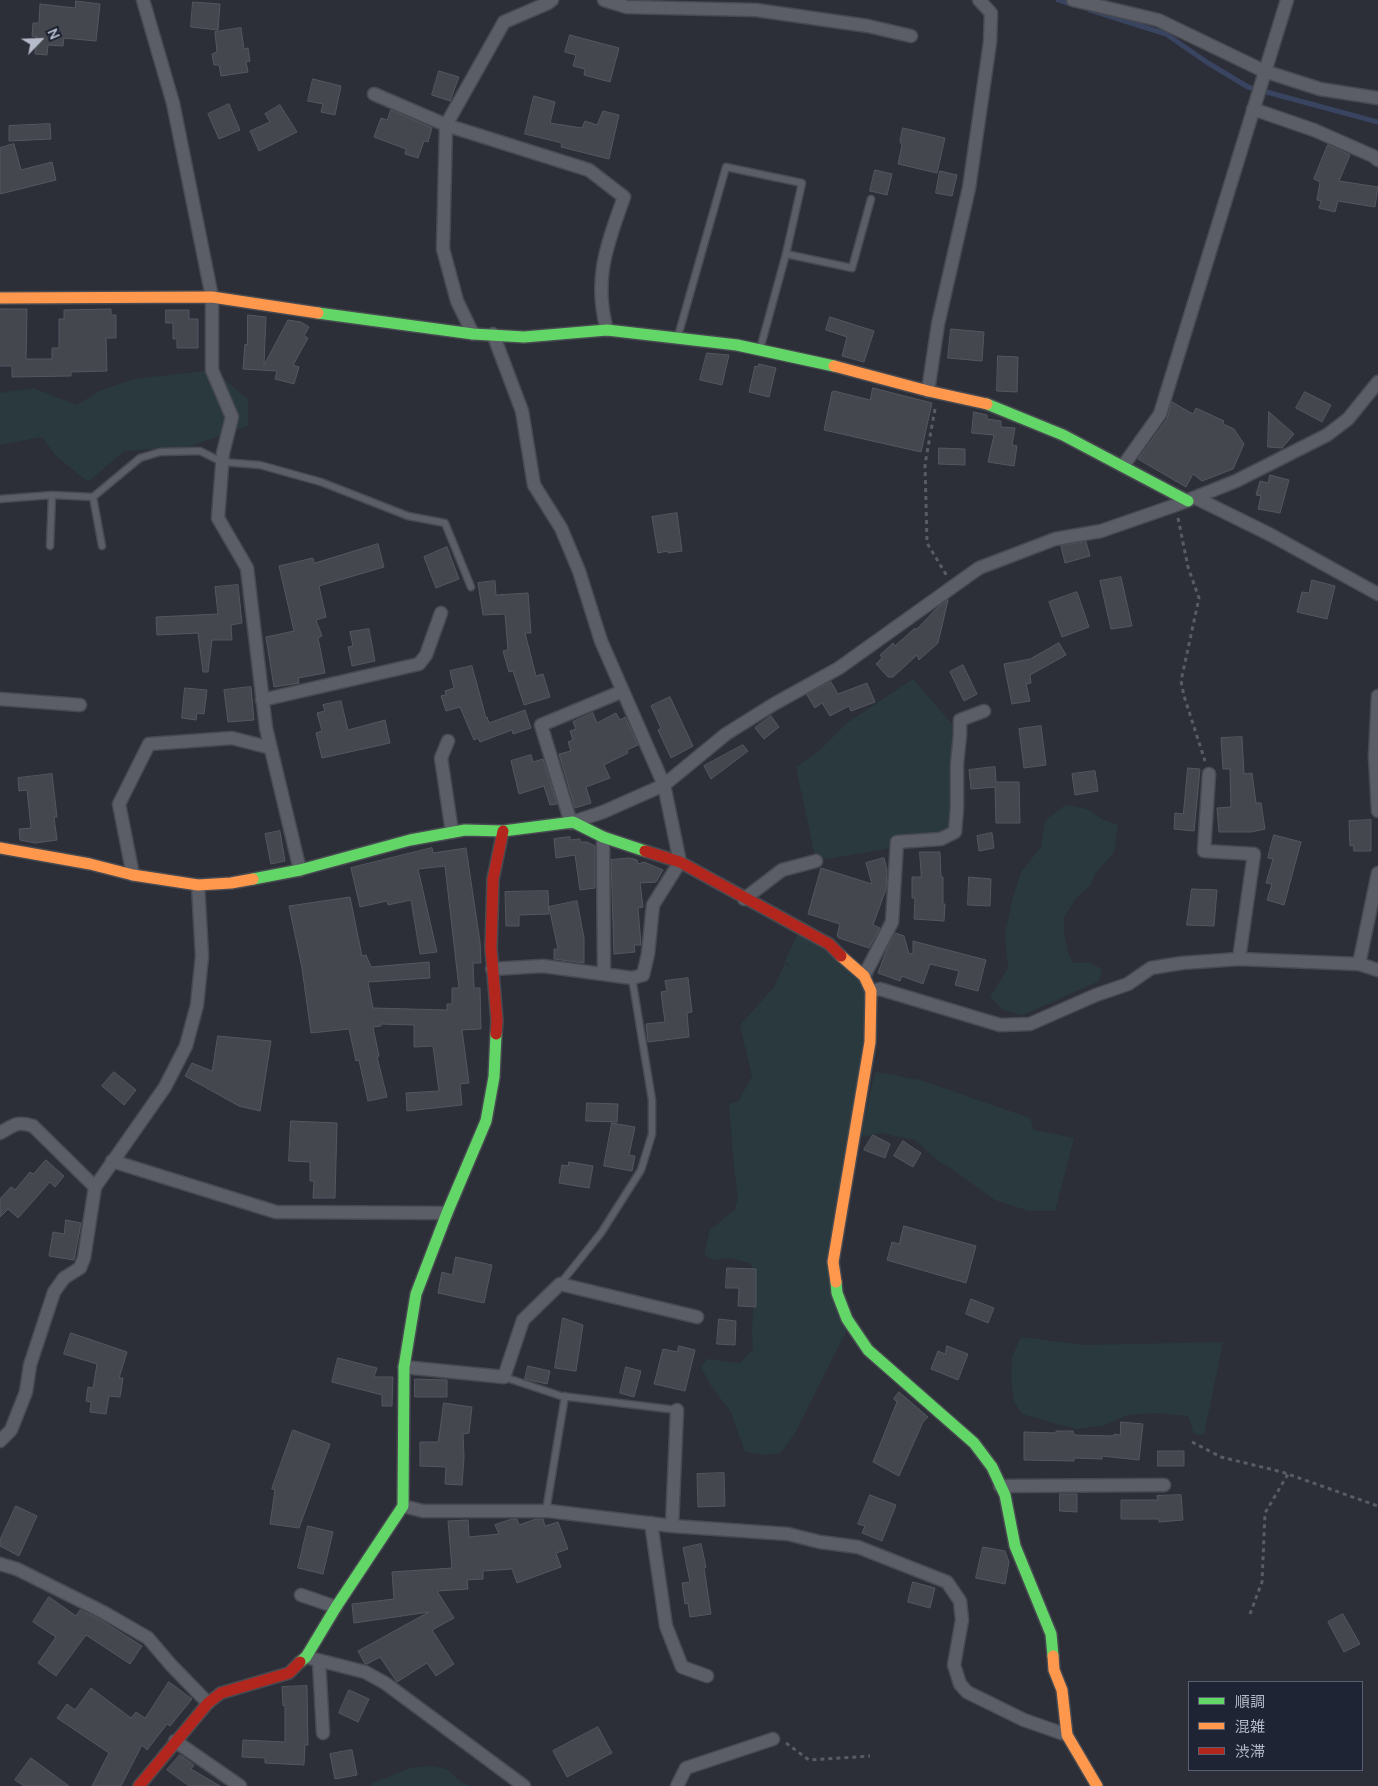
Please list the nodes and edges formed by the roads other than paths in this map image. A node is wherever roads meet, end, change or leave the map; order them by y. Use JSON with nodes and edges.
{"nodes":[{"id":1,"x":143,"y":0,"type":"edge"},
{"id":2,"x":552,"y":0,"type":"edge"},
{"id":3,"x":604,"y":0,"type":"edge"},
{"id":4,"x":979,"y":0,"type":"edge"},
{"id":5,"x":1073,"y":0,"type":"edge"},
{"id":6,"x":1287,"y":0,"type":"edge"},
{"id":7,"x":912,"y":36,"type":"dead end"},
{"id":8,"x":1264,"y":74,"type":"junction"},
{"id":9,"x":374,"y":94,"type":"dead end"},
{"id":10,"x":1378,"y":98,"type":"edge"},
{"id":11,"x":1254,"y":104,"type":"junction"},
{"id":12,"x":446,"y":125,"type":"junction"},
{"id":13,"x":1378,"y":160,"type":"edge"},
{"id":14,"x":871,"y":199,"type":"dead end"},
{"id":15,"x":786,"y":254,"type":"junction"},
{"id":16,"x":212,"y":297,"type":"junction"},
{"id":17,"x":0,"y":298,"type":"edge"},
{"id":18,"x":606,"y":330,"type":"junction"},
{"id":19,"x":473,"y":334,"type":"junction"},
{"id":20,"x":493,"y":334,"type":"junction"},
{"id":21,"x":677,"y":338,"type":"junction"},
{"id":22,"x":760,"y":349,"type":"junction"},
{"id":23,"x":1378,"y":382,"type":"edge"},
{"id":24,"x":932,"y":392,"type":"junction"},
{"id":25,"x":222,"y":462,"type":"junction"},
{"id":26,"x":1123,"y":466,"type":"junction"},
{"id":27,"x":52,"y":495,"type":"junction"},
{"id":28,"x":93,"y":497,"type":"junction"},
{"id":29,"x":0,"y":499,"type":"edge"},
{"id":30,"x":1187,"y":501,"type":"junction"},
{"id":31,"x":50,"y":546,"type":"dead end"},
{"id":32,"x":102,"y":546,"type":"dead end"},
{"id":33,"x":472,"y":587,"type":"dead end"},
{"id":34,"x":1378,"y":594,"type":"edge"},
{"id":35,"x":441,"y":613,"type":"dead end"},
{"id":36,"x":623,"y":691,"type":"junction"},
{"id":37,"x":1378,"y":696,"type":"edge"},
{"id":38,"x":0,"y":699,"type":"edge"},
{"id":39,"x":262,"y":700,"type":"junction"},
{"id":40,"x":80,"y":705,"type":"dead end"},
{"id":41,"x":984,"y":711,"type":"dead end"},
{"id":42,"x":448,"y":741,"type":"dead end"},
{"id":43,"x":270,"y":748,"type":"junction"},
{"id":44,"x":1209,"y":774,"type":"road end"},
{"id":45,"x":664,"y":785,"type":"junction"},
{"id":46,"x":1378,"y":811,"type":"edge"},
{"id":47,"x":572,"y":823,"type":"junction"},
{"id":48,"x":503,"y":831,"type":"junction"},
{"id":49,"x":452,"y":832,"type":"junction"},
{"id":50,"x":603,"y":837,"type":"junction"},
{"id":51,"x":0,"y":848,"type":"edge"},
{"id":52,"x":816,"y":861,"type":"dead end"},
{"id":53,"x":680,"y":862,"type":"junction"},
{"id":54,"x":300,"y":870,"type":"junction"},
{"id":55,"x":1378,"y":873,"type":"edge"},
{"id":56,"x":133,"y":875,"type":"junction"},
{"id":57,"x":198,"y":886,"type":"junction"},
{"id":58,"x":744,"y":899,"type":"junction"},
{"id":59,"x":1239,"y":959,"type":"junction"},
{"id":60,"x":1359,"y":964,"type":"junction"},
{"id":61,"x":492,"y":970,"type":"junction"},
{"id":62,"x":1378,"y":970,"type":"edge"},
{"id":63,"x":604,"y":974,"type":"junction"},
{"id":64,"x":864,"y":976,"type":"junction"},
{"id":65,"x":632,"y":978,"type":"junction"},
{"id":66,"x":872,"y":991,"type":"junction"},
{"id":67,"x":2,"y":1126,"type":"edge"},
{"id":68,"x":112,"y":1161,"type":"junction"},
{"id":69,"x":95,"y":1187,"type":"junction"},
{"id":70,"x":447,"y":1213,"type":"junction"},
{"id":71,"x":560,"y":1284,"type":"junction"},
{"id":72,"x":697,"y":1317,"type":"dead end"},
{"id":73,"x":404,"y":1367,"type":"junction"},
{"id":74,"x":504,"y":1377,"type":"junction"},
{"id":75,"x":565,"y":1396,"type":"junction"},
{"id":76,"x":677,"y":1410,"type":"joint"},
{"id":77,"x":0,"y":1441,"type":"edge"},
{"id":78,"x":1164,"y":1485,"type":"dead end"},
{"id":79,"x":1000,"y":1486,"type":"junction"},
{"id":80,"x":403,"y":1506,"type":"junction"},
{"id":81,"x":546,"y":1511,"type":"junction"},
{"id":82,"x":651,"y":1523,"type":"junction"},
{"id":83,"x":672,"y":1526,"type":"junction"},
{"id":84,"x":0,"y":1564,"type":"edge"},
{"id":85,"x":301,"y":1595,"type":"dead end"},
{"id":86,"x":336,"y":1607,"type":"junction"},
{"id":87,"x":313,"y":1659,"type":"junction"},
{"id":88,"x":707,"y":1676,"type":"dead end"},
{"id":89,"x":208,"y":1703,"type":"junction"},
{"id":90,"x":323,"y":1733,"type":"dead end"},
{"id":91,"x":1067,"y":1735,"type":"junction"},
{"id":92,"x":773,"y":1739,"type":"road end"},
{"id":93,"x":176,"y":1741,"type":"junction"},
{"id":94,"x":139,"y":1786,"type":"edge"},
{"id":95,"x":240,"y":1786,"type":"edge"},
{"id":96,"x":524,"y":1786,"type":"edge"},
{"id":97,"x":678,"y":1786,"type":"edge"},
{"id":98,"x":1097,"y":1786,"type":"edge"}],
"edges":[{"from":1,"to":16,"type":"street"},
{"from":2,"to":12,"type":"street"},
{"from":3,"to":7,"type":"street"},
{"from":4,"to":24,"type":"street"},
{"from":5,"to":8,"type":"street"},
{"from":6,"to":8,"type":"street"},
{"from":8,"to":10,"type":"street"},
{"from":8,"to":11,"type":"street"},
{"from":9,"to":12,"type":"street"},
{"from":11,"to":13,"type":"street"},
{"from":11,"to":26,"type":"street"},
{"from":12,"to":18,"type":"street"},
{"from":12,"to":19,"type":"street"},
{"from":14,"to":15,"type":"lane"},
{"from":15,"to":21,"type":"lane"},
{"from":15,"to":22,"type":"lane"},
{"from":16,"to":17,"type":"street"},
{"from":16,"to":19,"type":"street"},
{"from":16,"to":25,"type":"street"},
{"from":18,"to":20,"type":"street"},
{"from":18,"to":21,"type":"street"},
{"from":19,"to":20,"type":"street"},
{"from":20,"to":36,"type":"street"},
{"from":21,"to":22,"type":"street"},
{"from":22,"to":24,"type":"street"},
{"from":23,"to":30,"type":"street"},
{"from":24,"to":26,"type":"street"},
{"from":25,"to":28,"type":"lane"},
{"from":25,"to":33,"type":"lane"},
{"from":25,"to":39,"type":"street"},
{"from":26,"to":30,"type":"street"},
{"from":27,"to":28,"type":"lane"},
{"from":27,"to":29,"type":"lane"},
{"from":27,"to":31,"type":"lane"},
{"from":28,"to":32,"type":"lane"},
{"from":30,"to":34,"type":"street"},
{"from":30,"to":45,"type":"street"},
{"from":35,"to":39,"type":"street"},
{"from":36,"to":45,"type":"street"},
{"from":36,"to":47,"type":"street"},
{"from":37,"to":46,"type":"street"},
{"from":38,"to":40,"type":"street"},
{"from":39,"to":43,"type":"street"},
{"from":41,"to":64,"type":"street"},
{"from":42,"to":49,"type":"street"},
{"from":43,"to":54,"type":"street"},
{"from":43,"to":56,"type":"street"},
{"from":44,"to":59,"type":"street"},
{"from":45,"to":47,"type":"street"},
{"from":45,"to":53,"type":"street"},
{"from":47,"to":48,"type":"street"},
{"from":47,"to":50,"type":"street"},
{"from":48,"to":49,"type":"street"},
{"from":48,"to":61,"type":"street"},
{"from":49,"to":54,"type":"street"},
{"from":50,"to":53,"type":"street"},
{"from":50,"to":63,"type":"street"},
{"from":51,"to":56,"type":"street"},
{"from":52,"to":58,"type":"street"},
{"from":53,"to":58,"type":"street"},
{"from":53,"to":65,"type":"street"},
{"from":54,"to":57,"type":"street"},
{"from":55,"to":60,"type":"street"},
{"from":56,"to":57,"type":"street"},
{"from":57,"to":68,"type":"street"},
{"from":58,"to":64,"type":"street"},
{"from":59,"to":60,"type":"street"},
{"from":59,"to":66,"type":"street"},
{"from":60,"to":62,"type":"street"},
{"from":61,"to":63,"type":"street"},
{"from":61,"to":70,"type":"street"},
{"from":63,"to":65,"type":"street"},
{"from":64,"to":66,"type":"street"},
{"from":65,"to":71,"type":"lane"},
{"from":66,"to":79,"type":"street"},
{"from":67,"to":69,"type":"street"},
{"from":68,"to":69,"type":"street"},
{"from":68,"to":70,"type":"street"},
{"from":69,"to":77,"type":"street"},
{"from":70,"to":73,"type":"street"},
{"from":71,"to":72,"type":"street"},
{"from":71,"to":74,"type":"street"},
{"from":73,"to":74,"type":"street"},
{"from":73,"to":80,"type":"street"},
{"from":74,"to":75,"type":"lane"},
{"from":75,"to":76,"type":"lane"},
{"from":75,"to":81,"type":"lane"},
{"from":76,"to":83,"type":"street"},
{"from":78,"to":79,"type":"street"},
{"from":79,"to":91,"type":"street"},
{"from":80,"to":81,"type":"street"},
{"from":80,"to":86,"type":"street"},
{"from":81,"to":82,"type":"street"},
{"from":82,"to":83,"type":"street"},
{"from":82,"to":88,"type":"street"},
{"from":83,"to":91,"type":"street"},
{"from":84,"to":89,"type":"street"},
{"from":85,"to":86,"type":"street"},
{"from":86,"to":87,"type":"street"},
{"from":87,"to":89,"type":"street"},
{"from":87,"to":90,"type":"street"},
{"from":87,"to":96,"type":"street"},
{"from":89,"to":93,"type":"street"},
{"from":91,"to":98,"type":"street"},
{"from":92,"to":97,"type":"street"},
{"from":93,"to":94,"type":"street"},
{"from":93,"to":95,"type":"street"}]}
